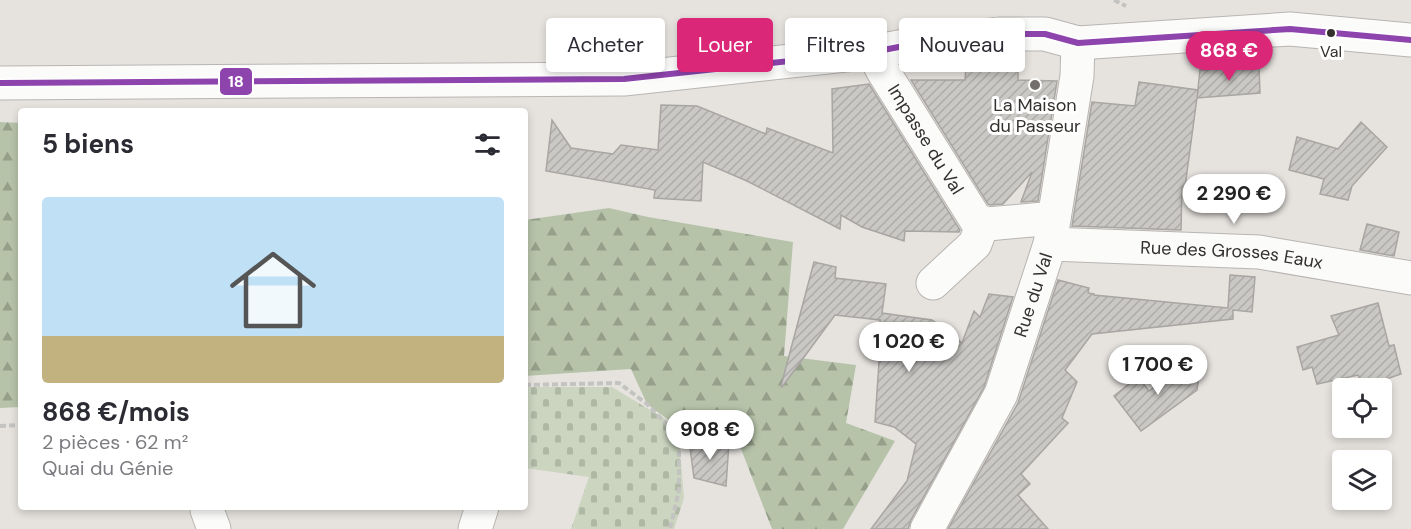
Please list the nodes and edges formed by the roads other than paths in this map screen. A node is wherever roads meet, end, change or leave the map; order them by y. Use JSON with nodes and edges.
{"nodes":[{"id":1,"x":1411,"y":40,"type":"edge"},
{"id":2,"x":1078,"y":43,"type":"junction"},
{"id":3,"x":887,"y":49,"type":"edge"},
{"id":4,"x":785,"y":62,"type":"edge"},
{"id":5,"x":884,"y":72,"type":"edge"},
{"id":6,"x":0,"y":82,"type":"edge"},
{"id":7,"x":983,"y":224,"type":"junction"},
{"id":8,"x":1052,"y":231,"type":"junction"},
{"id":9,"x":1411,"y":278,"type":"edge"},
{"id":10,"x":933,"y":283,"type":"dead end"},
{"id":11,"x":481,"y":510,"type":"edge"},
{"id":12,"x":475,"y":529,"type":"edge"},
{"id":13,"x":927,"y":529,"type":"edge"}],
"edges":[{"from":1,"to":2,"type":"street"},
{"from":2,"to":3,"type":"street"},
{"from":2,"to":8,"type":"street","name":"Rue du Val"},
{"from":4,"to":6,"type":"street"},
{"from":5,"to":7,"type":"street","name":"Impasse du Val"},
{"from":7,"to":8,"type":"street"},
{"from":7,"to":10,"type":"street"},
{"from":8,"to":9,"type":"street","name":"Rue des Grosses Eaux"},
{"from":8,"to":13,"type":"street","name":"Rue du Val"},
{"from":11,"to":12,"type":"street"}]}
